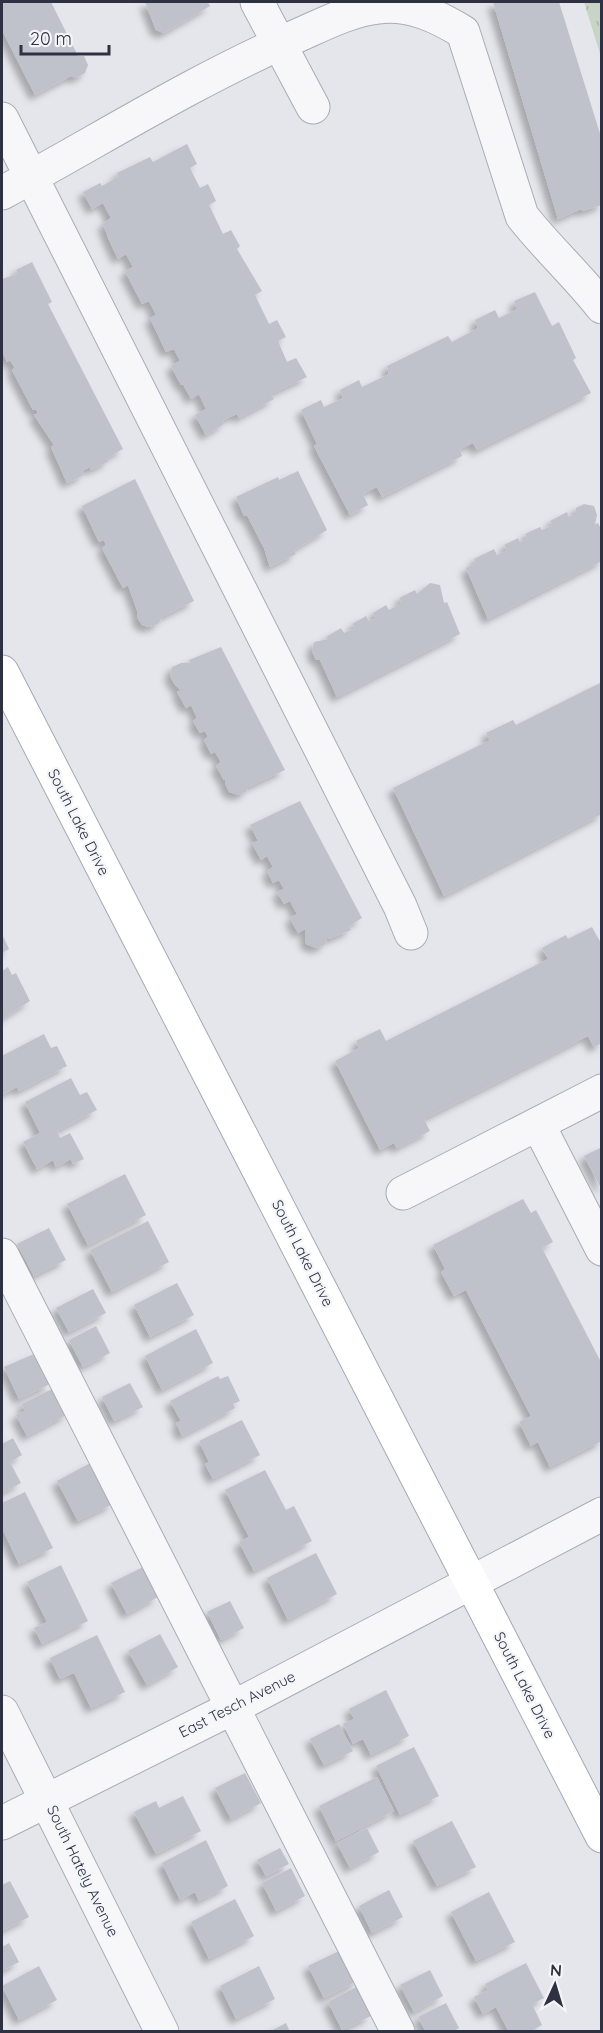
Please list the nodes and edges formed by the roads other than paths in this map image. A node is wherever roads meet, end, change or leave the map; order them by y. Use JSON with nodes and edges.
{"nodes":[{"id":1,"x":257,"y":2,"type":"edge"},
{"id":2,"x":421,"y":6,"type":"edge"},
{"id":3,"x":279,"y":44,"type":"junction"},
{"id":4,"x":313,"y":106,"type":"dead end"},
{"id":5,"x":2,"y":119,"type":"edge"},
{"id":6,"x":30,"y":178,"type":"junction"},
{"id":7,"x":2,"y":193,"type":"edge"},
{"id":8,"x":602,"y":307,"type":"edge"},
{"id":9,"x":2,"y":672,"type":"edge"},
{"id":10,"x":411,"y":933,"type":"dead end"},
{"id":11,"x":602,"y":1091,"type":"edge"},
{"id":12,"x":538,"y":1124,"type":"junction"},
{"id":13,"x":403,"y":1193,"type":"dead end"},
{"id":14,"x":602,"y":1249,"type":"edge"},
{"id":15,"x":2,"y":1254,"type":"edge"},
{"id":16,"x":602,"y":1514,"type":"edge"},
{"id":17,"x":471,"y":1581,"type":"junction"},
{"id":18,"x":232,"y":1708,"type":"junction"},
{"id":19,"x":2,"y":1712,"type":"edge"},
{"id":20,"x":47,"y":1799,"type":"junction"},
{"id":21,"x":2,"y":1823,"type":"edge"},
{"id":22,"x":602,"y":1836,"type":"edge"},
{"id":23,"x":162,"y":2031,"type":"edge"},
{"id":24,"x":398,"y":2031,"type":"edge"}],
"edges":[{"from":1,"to":3,"type":"street"},
{"from":2,"to":3,"type":"street"},
{"from":2,"to":8,"type":"street"},
{"from":3,"to":4,"type":"street"},
{"from":3,"to":6,"type":"street"},
{"from":5,"to":6,"type":"street"},
{"from":6,"to":7,"type":"street"},
{"from":6,"to":10,"type":"street"},
{"from":9,"to":17,"type":"main road","name":"South Lake Drive"},
{"from":11,"to":12,"type":"street"},
{"from":12,"to":13,"type":"street"},
{"from":12,"to":14,"type":"street"},
{"from":15,"to":18,"type":"street"},
{"from":16,"to":17,"type":"street","name":"East Tesch Avenue"},
{"from":17,"to":18,"type":"street","name":"East Tesch Avenue"},
{"from":17,"to":22,"type":"main road","name":"South Lake Drive"},
{"from":18,"to":20,"type":"street","name":"East Tesch Avenue"},
{"from":18,"to":24,"type":"street"},
{"from":19,"to":20,"type":"street","name":"South Hately Avenue"},
{"from":20,"to":21,"type":"street","name":"East Tesch Avenue"},
{"from":20,"to":23,"type":"street","name":"South Hately Avenue"}]}
